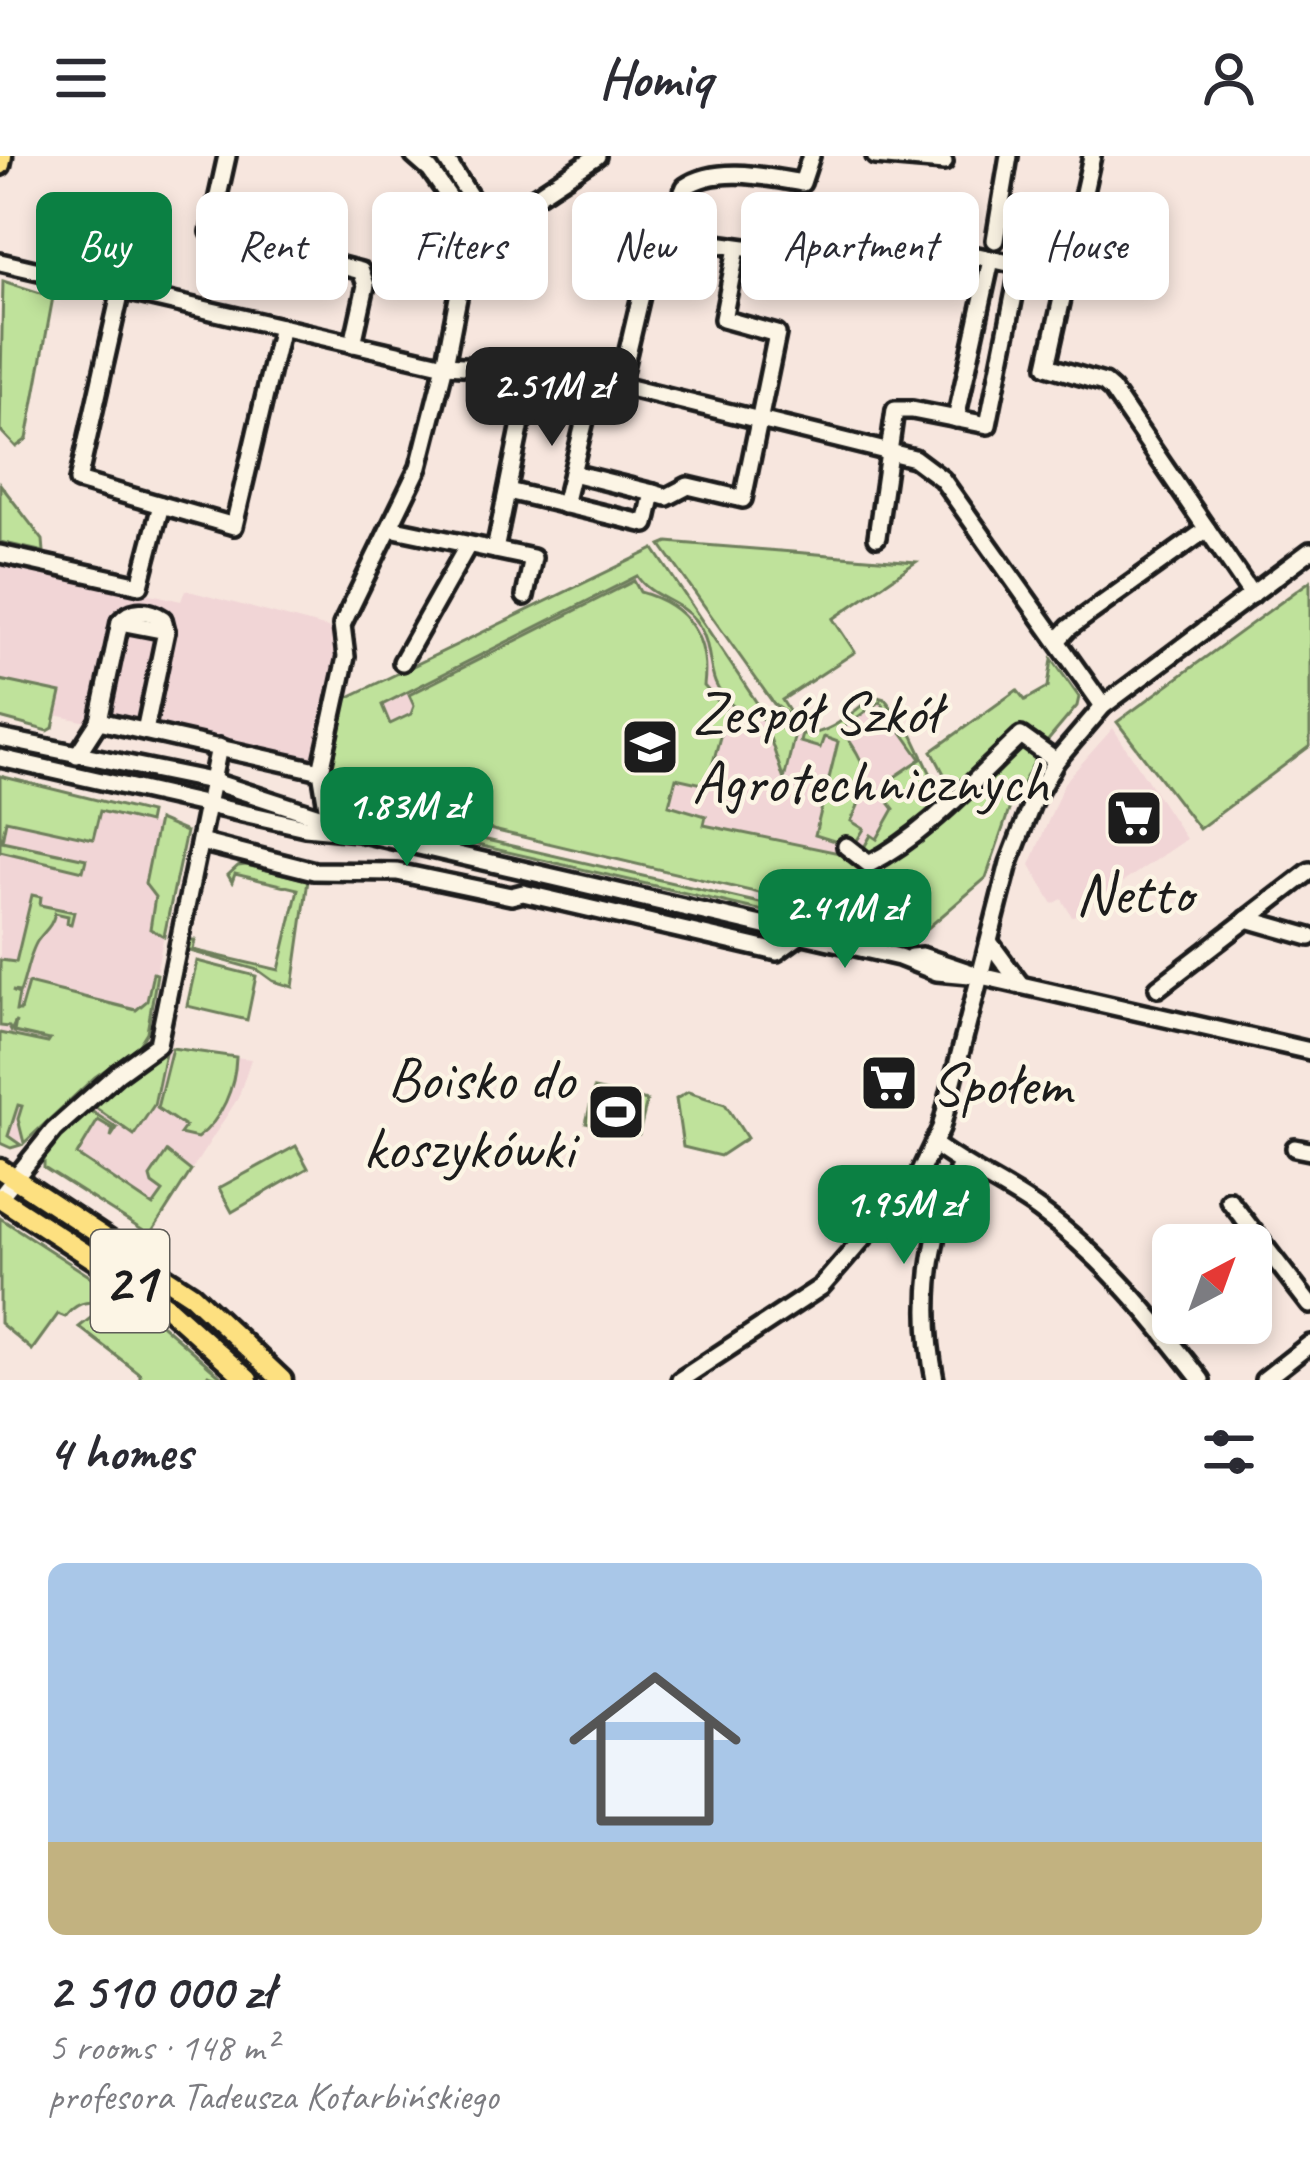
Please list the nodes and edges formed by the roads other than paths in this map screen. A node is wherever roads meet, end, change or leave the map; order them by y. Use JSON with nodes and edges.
{"nodes":[{"id":1,"x":2,"y":156,"type":"edge"},
{"id":2,"x":227,"y":156,"type":"edge"},
{"id":3,"x":413,"y":156,"type":"edge"},
{"id":4,"x":444,"y":156,"type":"edge"},
{"id":5,"x":597,"y":156,"type":"edge"},
{"id":6,"x":811,"y":156,"type":"edge"},
{"id":7,"x":875,"y":156,"type":"edge"},
{"id":8,"x":1009,"y":156,"type":"edge"},
{"id":9,"x":1093,"y":156,"type":"edge"},
{"id":10,"x":944,"y":162,"type":"dead end"},
{"id":11,"x":0,"y":165,"type":"edge"},
{"id":12,"x":444,"y":192,"type":"edge"},
{"id":13,"x":467,"y":192,"type":"edge"},
{"id":14,"x":541,"y":192,"type":"edge"},
{"id":15,"x":684,"y":192,"type":"edge"},
{"id":16,"x":1085,"y":192,"type":"edge"},
{"id":17,"x":995,"y":240,"type":"dead end"},
{"id":18,"x":717,"y":245,"type":"edge"},
{"id":19,"x":737,"y":248,"type":"junction"},
{"id":20,"x":991,"y":260,"type":"junction"},
{"id":21,"x":0,"y":262,"type":"edge"},
{"id":22,"x":1003,"y":262,"type":"edge"},
{"id":23,"x":36,"y":270,"type":"edge"},
{"id":24,"x":119,"y":300,"type":"edge"},
{"id":25,"x":164,"y":300,"type":"edge"},
{"id":26,"x":458,"y":300,"type":"edge"},
{"id":27,"x":640,"y":300,"type":"edge"},
{"id":28,"x":1013,"y":300,"type":"edge"},
{"id":29,"x":1062,"y":300,"type":"edge"},
{"id":30,"x":281,"y":327,"type":"junction"},
{"id":31,"x":353,"y":344,"type":"junction"},
{"id":32,"x":445,"y":365,"type":"junction"},
{"id":33,"x":532,"y":370,"type":"junction"},
{"id":34,"x":620,"y":385,"type":"junction"},
{"id":35,"x":589,"y":404,"type":"dead end"},
{"id":36,"x":758,"y":418,"type":"junction"},
{"id":37,"x":956,"y":419,"type":"junction"},
{"id":38,"x":889,"y":449,"type":"junction"},
{"id":39,"x":572,"y":473,"type":"junction"},
{"id":40,"x":508,"y":491,"type":"junction"},
{"id":41,"x":653,"y":494,"type":"junction"},
{"id":42,"x":565,"y":505,"type":"junction"},
{"id":43,"x":160,"y":506,"type":"junction"},
{"id":44,"x":390,"y":528,"type":"junction"},
{"id":45,"x":1207,"y":529,"type":"junction"},
{"id":46,"x":877,"y":537,"type":"dead end"},
{"id":47,"x":468,"y":545,"type":"junction"},
{"id":48,"x":495,"y":550,"type":"junction"},
{"id":49,"x":1310,"y":551,"type":"edge"},
{"id":50,"x":0,"y":554,"type":"edge"},
{"id":51,"x":1252,"y":595,"type":"junction"},
{"id":52,"x":525,"y":596,"type":"dead end"},
{"id":53,"x":1058,"y":640,"type":"junction"},
{"id":54,"x":402,"y":662,"type":"dead end"},
{"id":55,"x":1103,"y":706,"type":"junction"},
{"id":56,"x":98,"y":721,"type":"junction"},
{"id":57,"x":145,"y":731,"type":"junction"},
{"id":58,"x":0,"y":738,"type":"edge"},
{"id":59,"x":219,"y":747,"type":"junction"},
{"id":60,"x":77,"y":755,"type":"junction"},
{"id":61,"x":0,"y":758,"type":"edge"},
{"id":62,"x":1056,"y":761,"type":"junction"},
{"id":63,"x":321,"y":771,"type":"junction"},
{"id":64,"x":211,"y":782,"type":"junction"},
{"id":65,"x":207,"y":805,"type":"junction"},
{"id":66,"x":329,"y":819,"type":"junction"},
{"id":67,"x":358,"y":832,"type":"junction"},
{"id":68,"x":200,"y":842,"type":"junction"},
{"id":69,"x":846,"y":846,"type":"dead end"},
{"id":70,"x":466,"y":857,"type":"junction"},
{"id":71,"x":1310,"y":871,"type":"edge"},
{"id":72,"x":497,"y":893,"type":"junction"},
{"id":73,"x":1247,"y":919,"type":"junction"},
{"id":74,"x":802,"y":934,"type":"junction"},
{"id":75,"x":1310,"y":937,"type":"edge"},
{"id":76,"x":990,"y":943,"type":"junction"},
{"id":77,"x":981,"y":976,"type":"junction"},
{"id":78,"x":1021,"y":985,"type":"junction"},
{"id":79,"x":1158,"y":988,"type":"dead end"},
{"id":80,"x":1310,"y":1051,"type":"edge"},
{"id":81,"x":935,"y":1145,"type":"junction"},
{"id":82,"x":961,"y":1164,"type":"junction"},
{"id":83,"x":6,"y":1173,"type":"edge"},
{"id":84,"x":0,"y":1197,"type":"edge"},
{"id":85,"x":1229,"y":1200,"type":"dead end"},
{"id":86,"x":1310,"y":1305,"type":"edge"},
{"id":87,"x":1310,"y":1344,"type":"edge"},
{"id":88,"x":248,"y":1380,"type":"edge"},
{"id":89,"x":282,"y":1380,"type":"edge"},
{"id":90,"x":680,"y":1380,"type":"edge"},
{"id":91,"x":934,"y":1380,"type":"edge"},
{"id":92,"x":1201,"y":1380,"type":"edge"},
{"id":93,"x":1264,"y":1380,"type":"edge"}],
"edges":[{"from":1,"to":11,"type":"main road"},
{"from":2,"to":31,"type":"street"},
{"from":3,"to":12,"type":"street"},
{"from":4,"to":13,"type":"street"},
{"from":5,"to":14,"type":"street"},
{"from":6,"to":15,"type":"street"},
{"from":7,"to":10,"type":"street"},
{"from":8,"to":17,"type":"street"},
{"from":9,"to":16,"type":"street"},
{"from":18,"to":19,"type":"street"},
{"from":19,"to":20,"type":"street"},
{"from":19,"to":36,"type":"street"},
{"from":20,"to":22,"type":"street"},
{"from":20,"to":37,"type":"street"},
{"from":21,"to":23,"type":"street"},
{"from":24,"to":43,"type":"street"},
{"from":25,"to":30,"type":"street"},
{"from":26,"to":32,"type":"street"},
{"from":27,"to":34,"type":"street"},
{"from":28,"to":37,"type":"street"},
{"from":29,"to":45,"type":"street"},
{"from":30,"to":31,"type":"street"},
{"from":30,"to":43,"type":"street"},
{"from":31,"to":32,"type":"street"},
{"from":32,"to":33,"type":"street"},
{"from":32,"to":44,"type":"street"},
{"from":33,"to":34,"type":"street"},
{"from":33,"to":40,"type":"street"},
{"from":34,"to":36,"type":"street"},
{"from":35,"to":39,"type":"street"},
{"from":36,"to":38,"type":"street"},
{"from":36,"to":41,"type":"street"},
{"from":37,"to":38,"type":"street"},
{"from":38,"to":46,"type":"street"},
{"from":38,"to":53,"type":"street"},
{"from":39,"to":41,"type":"street"},
{"from":39,"to":42,"type":"street"},
{"from":40,"to":42,"type":"street"},
{"from":40,"to":48,"type":"street"},
{"from":41,"to":42,"type":"street"},
{"from":43,"to":50,"type":"street"},
{"from":44,"to":47,"type":"street"},
{"from":44,"to":63,"type":"street"},
{"from":45,"to":51,"type":"street"},
{"from":45,"to":53,"type":"street"},
{"from":47,"to":48,"type":"street"},
{"from":47,"to":54,"type":"street"},
{"from":48,"to":52,"type":"street"},
{"from":49,"to":51,"type":"street"},
{"from":51,"to":55,"type":"street"},
{"from":53,"to":55,"type":"street"},
{"from":55,"to":62,"type":"street"},
{"from":56,"to":57,"type":"street"},
{"from":56,"to":57,"type":"street"},
{"from":56,"to":60,"type":"street"},
{"from":57,"to":59,"type":"street"},
{"from":58,"to":60,"type":"street"},
{"from":59,"to":63,"type":"street"},
{"from":59,"to":64,"type":"street"},
{"from":60,"to":64,"type":"street"},
{"from":61,"to":65,"type":"street"},
{"from":62,"to":69,"type":"street"},
{"from":62,"to":76,"type":"street"},
{"from":63,"to":66,"type":"street"},
{"from":64,"to":65,"type":"street"},
{"from":64,"to":66,"type":"street"},
{"from":65,"to":67,"type":"street"},
{"from":65,"to":68,"type":"street"},
{"from":66,"to":67,"type":"street"},
{"from":67,"to":70,"type":"street"},
{"from":68,"to":72,"type":"street"},
{"from":68,"to":83,"type":"street"},
{"from":70,"to":72,"type":"street"},
{"from":70,"to":74,"type":"street"},
{"from":71,"to":73,"type":"street"},
{"from":72,"to":74,"type":"street"},
{"from":73,"to":75,"type":"street"},
{"from":73,"to":79,"type":"street"},
{"from":74,"to":77,"type":"street"},
{"from":76,"to":77,"type":"street"},
{"from":76,"to":78,"type":"street"},
{"from":77,"to":78,"type":"street"},
{"from":77,"to":81,"type":"street"},
{"from":78,"to":80,"type":"street"},
{"from":81,"to":82,"type":"street"},
{"from":81,"to":90,"type":"street"},
{"from":82,"to":91,"type":"street"},
{"from":82,"to":92,"type":"street"},
{"from":83,"to":84,"type":"street"},
{"from":83,"to":89,"type":"main road","number":"21"},
{"from":84,"to":88,"type":"main road","number":"21"},
{"from":85,"to":86,"type":"street"},
{"from":87,"to":93,"type":"street"}]}
